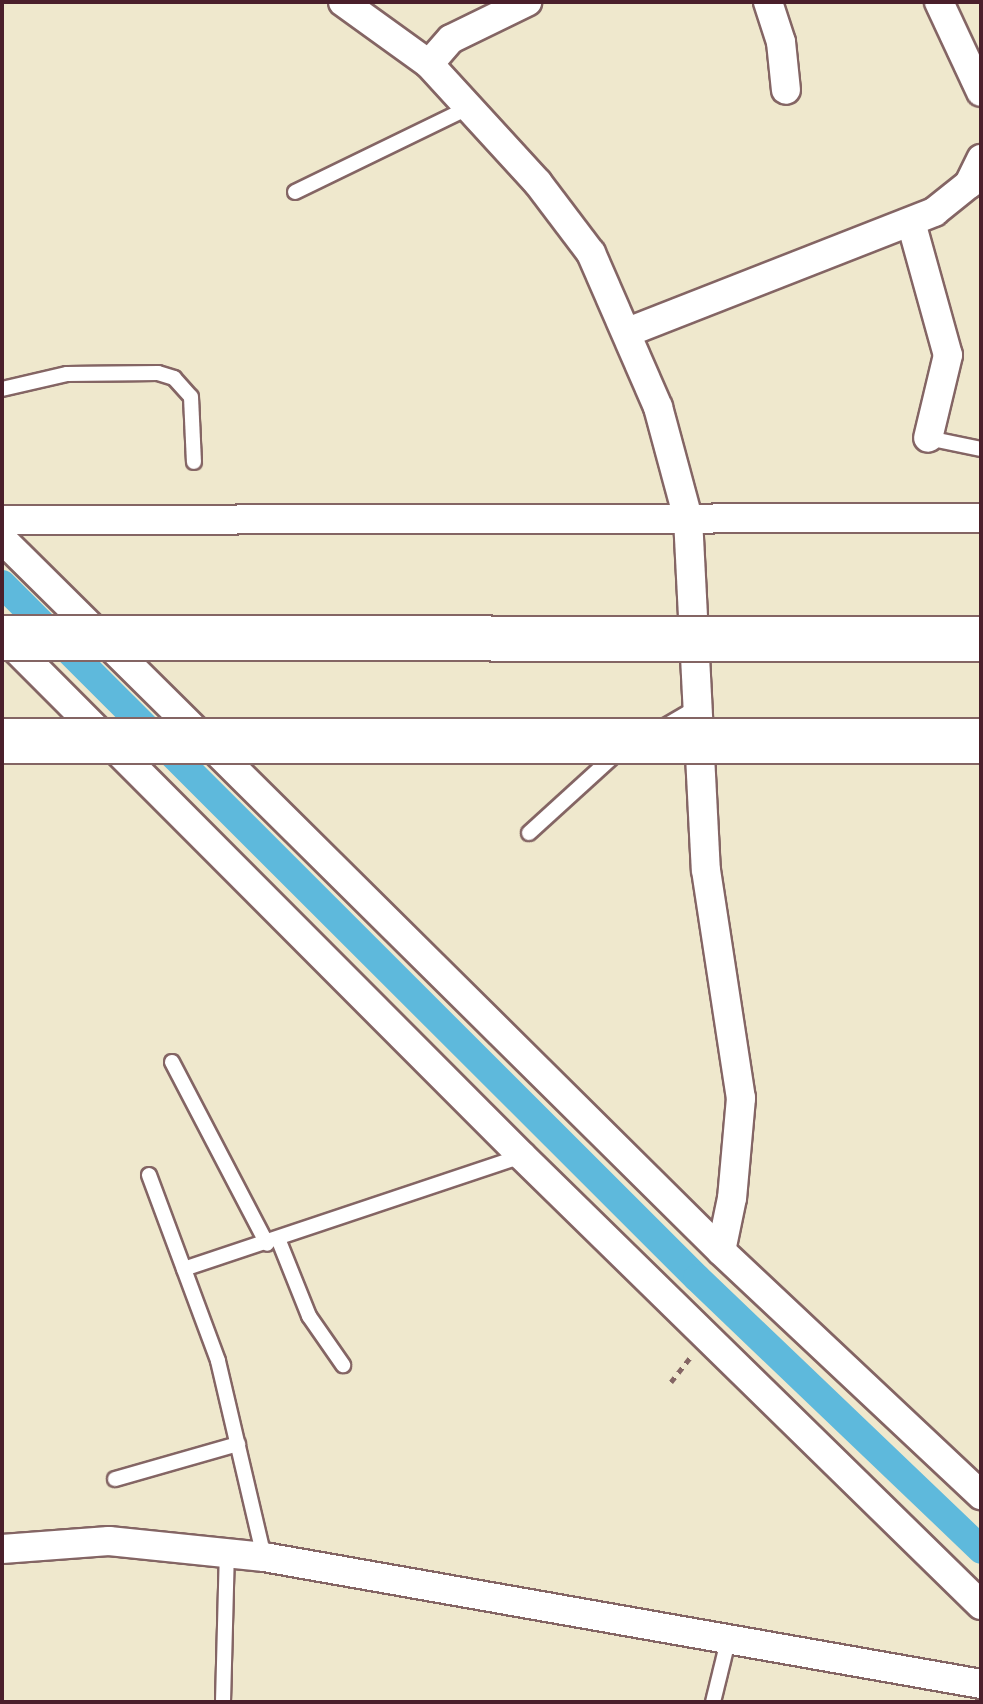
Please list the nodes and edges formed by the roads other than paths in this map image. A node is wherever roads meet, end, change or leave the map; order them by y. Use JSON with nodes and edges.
{"nodes":[{"id":1,"x":343,"y":2,"type":"edge"},
{"id":2,"x":527,"y":2,"type":"edge"},
{"id":3,"x":768,"y":2,"type":"edge"},
{"id":4,"x":939,"y":2,"type":"edge"},
{"id":5,"x":429,"y":64,"type":"junction"},
{"id":6,"x":786,"y":90,"type":"dead end"},
{"id":7,"x":981,"y":92,"type":"edge"},
{"id":8,"x":470,"y":107,"type":"junction"},
{"id":9,"x":981,"y":159,"type":"edge"},
{"id":10,"x":295,"y":192,"type":"dead end"},
{"id":11,"x":911,"y":222,"type":"junction"},
{"id":12,"x":628,"y":332,"type":"junction"},
{"id":13,"x":2,"y":389,"type":"edge"},
{"id":14,"x":928,"y":438,"type":"joint"},
{"id":15,"x":981,"y":449,"type":"edge"},
{"id":16,"x":194,"y":462,"type":"dead end"},
{"id":17,"x":688,"y":518,"type":"junction"},
{"id":18,"x":981,"y":518,"type":"edge"},
{"id":19,"x":2,"y":520,"type":"edge"},
{"id":20,"x":2,"y":539,"type":"edge"},
{"id":21,"x":2,"y":637,"type":"edge"},
{"id":22,"x":981,"y":639,"type":"edge"},
{"id":23,"x":701,"y":705,"type":"junction"},
{"id":24,"x":2,"y":741,"type":"edge"},
{"id":25,"x":981,"y":741,"type":"edge"},
{"id":26,"x":529,"y":833,"type":"dead end"},
{"id":27,"x":172,"y":1062,"type":"dead end"},
{"id":28,"x":522,"y":1156,"type":"junction"},
{"id":29,"x":149,"y":1175,"type":"dead end"},
{"id":30,"x":273,"y":1243,"type":"junction"},
{"id":31,"x":721,"y":1251,"type":"junction"},
{"id":32,"x":184,"y":1269,"type":"junction"},
{"id":33,"x":343,"y":1365,"type":"dead end"},
{"id":34,"x":238,"y":1444,"type":"junction"},
{"id":35,"x":115,"y":1479,"type":"dead end"},
{"id":36,"x":981,"y":1495,"type":"edge"},
{"id":37,"x":2,"y":1549,"type":"edge"},
{"id":38,"x":227,"y":1552,"type":"junction"},
{"id":39,"x":264,"y":1557,"type":"junction"},
{"id":40,"x":981,"y":1605,"type":"edge"},
{"id":41,"x":728,"y":1641,"type":"junction"},
{"id":42,"x":981,"y":1684,"type":"edge"},
{"id":43,"x":223,"y":1702,"type":"edge"},
{"id":44,"x":713,"y":1702,"type":"edge"}],
"edges":[{"from":1,"to":5,"type":"street"},
{"from":2,"to":5,"type":"street"},
{"from":3,"to":6,"type":"street"},
{"from":4,"to":7,"type":"street"},
{"from":5,"to":8,"type":"street"},
{"from":8,"to":10,"type":"lane"},
{"from":8,"to":12,"type":"street"},
{"from":9,"to":11,"type":"street"},
{"from":11,"to":12,"type":"street"},
{"from":11,"to":14,"type":"street"},
{"from":12,"to":17,"type":"street"},
{"from":13,"to":16,"type":"lane"},
{"from":14,"to":15,"type":"lane"},
{"from":17,"to":18,"type":"street"},
{"from":17,"to":19,"type":"street"},
{"from":17,"to":23,"type":"street"},
{"from":20,"to":31,"type":"street"},
{"from":21,"to":22,"type":"highway","bridge":true},
{"from":21,"to":28,"type":"street"},
{"from":23,"to":26,"type":"lane"},
{"from":23,"to":31,"type":"street"},
{"from":24,"to":25,"type":"highway","bridge":true},
{"from":27,"to":30,"type":"lane"},
{"from":28,"to":30,"type":"lane"},
{"from":28,"to":40,"type":"street"},
{"from":29,"to":32,"type":"lane"},
{"from":30,"to":32,"type":"lane"},
{"from":30,"to":33,"type":"lane"},
{"from":31,"to":36,"type":"street"},
{"from":32,"to":34,"type":"lane"},
{"from":34,"to":35,"type":"lane"},
{"from":34,"to":39,"type":"lane"},
{"from":37,"to":38,"type":"street"},
{"from":38,"to":39,"type":"street"},
{"from":38,"to":43,"type":"lane"},
{"from":39,"to":41,"type":"street"},
{"from":41,"to":42,"type":"street"},
{"from":41,"to":44,"type":"lane"}]}
